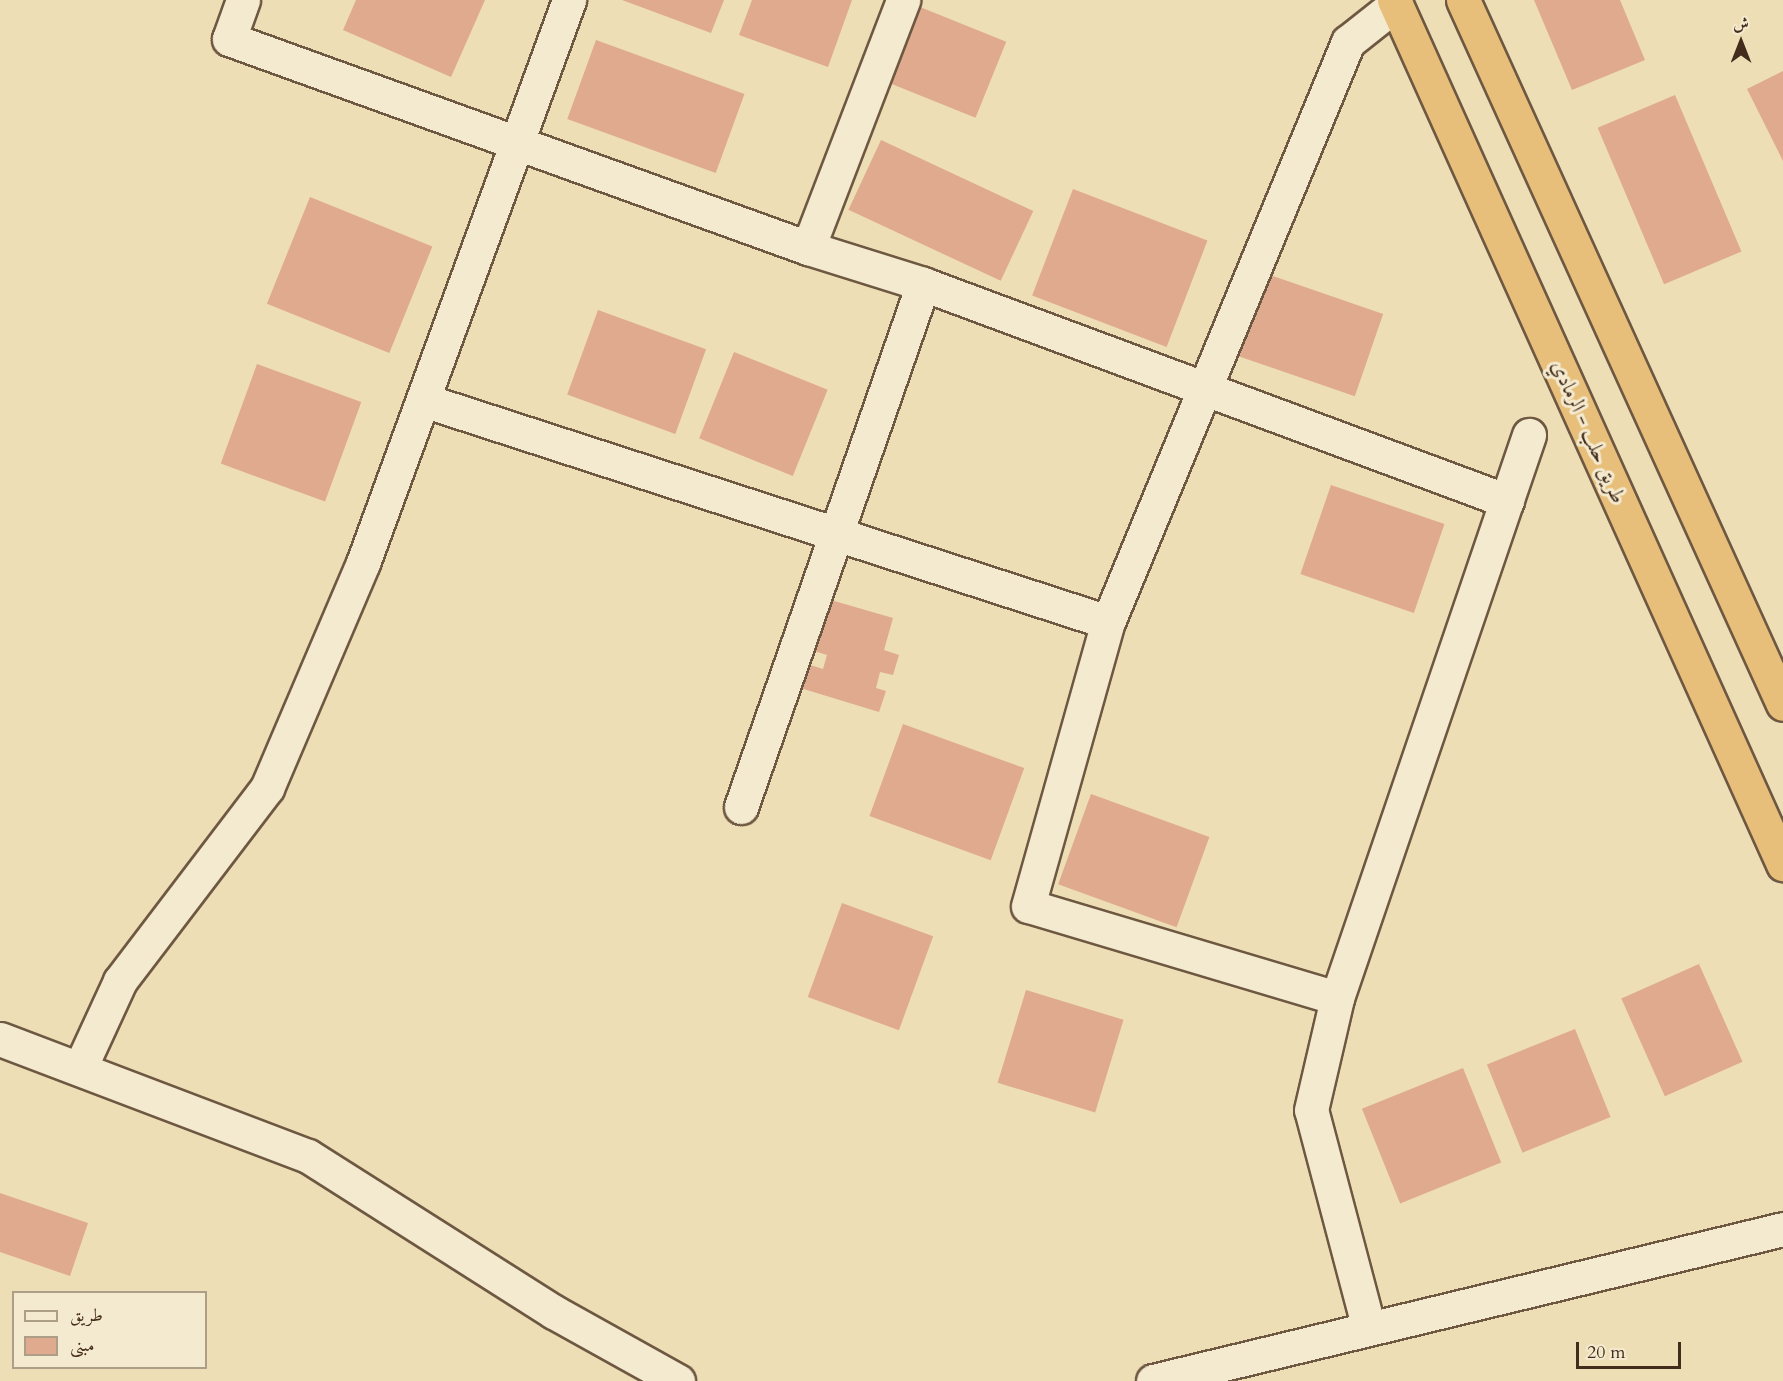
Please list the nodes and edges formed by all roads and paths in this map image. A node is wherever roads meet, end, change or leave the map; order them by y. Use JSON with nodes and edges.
{"nodes":[{"id":1,"x":243,"y":0,"type":"edge"},
{"id":2,"x":569,"y":0,"type":"edge"},
{"id":3,"x":903,"y":0,"type":"edge"},
{"id":4,"x":1463,"y":0,"type":"edge"},
{"id":5,"x":1395,"y":2,"type":"edge"},
{"id":6,"x":516,"y":144,"type":"junction"},
{"id":7,"x":808,"y":248,"type":"junction"},
{"id":8,"x":923,"y":284,"type":"junction"},
{"id":9,"x":1203,"y":391,"type":"junction"},
{"id":10,"x":423,"y":400,"type":"junction"},
{"id":11,"x":1529,"y":435,"type":"dead end"},
{"id":12,"x":1507,"y":501,"type":"junction"},
{"id":13,"x":839,"y":537,"type":"junction"},
{"id":14,"x":1108,"y":622,"type":"junction"},
{"id":15,"x":1783,"y":704,"type":"edge"},
{"id":16,"x":741,"y":807,"type":"dead end"},
{"id":17,"x":1783,"y":864,"type":"edge"},
{"id":18,"x":1337,"y":998,"type":"junction"},
{"id":19,"x":0,"y":1039,"type":"edge"},
{"id":20,"x":81,"y":1068,"type":"junction"},
{"id":21,"x":1783,"y":1229,"type":"edge"},
{"id":22,"x":1368,"y":1325,"type":"junction"},
{"id":23,"x":678,"y":1381,"type":"edge"},
{"id":24,"x":1153,"y":1381,"type":"edge"}],
"edges":[{"from":1,"to":6,"type":"street"},
{"from":2,"to":6,"type":"street"},
{"from":3,"to":7,"type":"street"},
{"from":4,"to":15,"type":"highway"},
{"from":5,"to":9,"type":"street"},
{"from":5,"to":17,"type":"highway","name":"طريق حلب - الرمادي"},
{"from":6,"to":7,"type":"street"},
{"from":6,"to":10,"type":"street"},
{"from":7,"to":8,"type":"street"},
{"from":8,"to":9,"type":"street"},
{"from":8,"to":13,"type":"street"},
{"from":9,"to":12,"type":"street"},
{"from":9,"to":14,"type":"street"},
{"from":10,"to":13,"type":"street"},
{"from":10,"to":20,"type":"street"},
{"from":11,"to":12,"type":"street"},
{"from":12,"to":18,"type":"street"},
{"from":13,"to":14,"type":"street"},
{"from":13,"to":16,"type":"street"},
{"from":14,"to":18,"type":"street"},
{"from":18,"to":22,"type":"street"},
{"from":19,"to":20,"type":"street"},
{"from":20,"to":23,"type":"street"},
{"from":21,"to":22,"type":"street"},
{"from":22,"to":24,"type":"street"}]}
